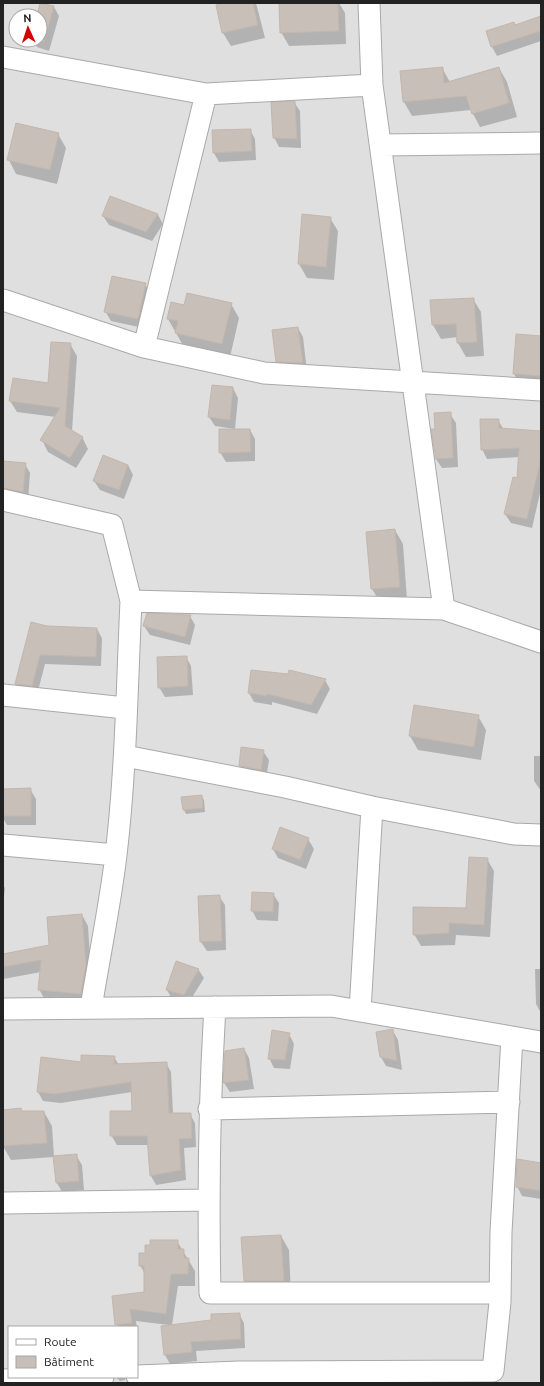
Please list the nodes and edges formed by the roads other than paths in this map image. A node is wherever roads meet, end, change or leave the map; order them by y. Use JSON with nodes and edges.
{"nodes":[{"id":1,"x":369,"y":3,"type":"edge"},
{"id":2,"x":3,"y":57,"type":"edge"},
{"id":3,"x":372,"y":85,"type":"junction"},
{"id":4,"x":206,"y":94,"type":"junction"},
{"id":5,"x":541,"y":143,"type":"edge"},
{"id":6,"x":381,"y":145,"type":"junction"},
{"id":7,"x":3,"y":300,"type":"edge"},
{"id":8,"x":144,"y":347,"type":"junction"},
{"id":9,"x":414,"y":382,"type":"junction"},
{"id":10,"x":541,"y":390,"type":"edge"},
{"id":11,"x":3,"y":500,"type":"edge"},
{"id":12,"x":131,"y":601,"type":"junction"},
{"id":13,"x":444,"y":609,"type":"junction"},
{"id":14,"x":541,"y":642,"type":"edge"},
{"id":15,"x":3,"y":695,"type":"edge"},
{"id":16,"x":125,"y":708,"type":"junction"},
{"id":17,"x":125,"y":756,"type":"junction"},
{"id":18,"x":372,"y":808,"type":"junction"},
{"id":19,"x":541,"y":835,"type":"edge"},
{"id":20,"x":3,"y":845,"type":"edge"},
{"id":21,"x":116,"y":855,"type":"junction"},
{"id":22,"x":215,"y":1007,"type":"junction"},
{"id":23,"x":91,"y":1008,"type":"junction"},
{"id":24,"x":3,"y":1009,"type":"edge"},
{"id":25,"x":360,"y":1011,"type":"junction"},
{"id":26,"x":512,"y":1037,"type":"junction"},
{"id":27,"x":541,"y":1042,"type":"edge"},
{"id":28,"x":508,"y":1102,"type":"junction"},
{"id":29,"x":209,"y":1108,"type":"junction"},
{"id":30,"x":208,"y":1200,"type":"junction"},
{"id":31,"x":3,"y":1203,"type":"edge"},
{"id":32,"x":500,"y":1293,"type":"junction"},
{"id":33,"x":138,"y":1376,"type":"edge"},
{"id":34,"x":70,"y":1378,"type":"edge"},
{"id":35,"x":238,"y":1378,"type":"edge"},
{"id":36,"x":3,"y":1380,"type":"edge"}],
"edges":[{"from":1,"to":3,"type":"street"},
{"from":2,"to":4,"type":"street"},
{"from":3,"to":4,"type":"street"},
{"from":3,"to":6,"type":"street"},
{"from":4,"to":8,"type":"street"},
{"from":5,"to":6,"type":"street"},
{"from":6,"to":9,"type":"street"},
{"from":7,"to":8,"type":"street"},
{"from":8,"to":9,"type":"street"},
{"from":9,"to":10,"type":"street"},
{"from":9,"to":13,"type":"street"},
{"from":11,"to":12,"type":"street"},
{"from":12,"to":13,"type":"street"},
{"from":12,"to":16,"type":"street"},
{"from":13,"to":14,"type":"street"},
{"from":15,"to":16,"type":"street"},
{"from":16,"to":17,"type":"street"},
{"from":17,"to":18,"type":"street"},
{"from":17,"to":21,"type":"street"},
{"from":18,"to":19,"type":"street"},
{"from":18,"to":25,"type":"street"},
{"from":20,"to":21,"type":"street"},
{"from":21,"to":23,"type":"street"},
{"from":22,"to":23,"type":"street"},
{"from":22,"to":25,"type":"street"},
{"from":22,"to":29,"type":"street"},
{"from":23,"to":24,"type":"street"},
{"from":25,"to":26,"type":"street"},
{"from":26,"to":27,"type":"street"},
{"from":26,"to":28,"type":"street"},
{"from":28,"to":29,"type":"street"},
{"from":28,"to":32,"type":"street"},
{"from":29,"to":30,"type":"street"},
{"from":30,"to":31,"type":"street"},
{"from":30,"to":32,"type":"street"},
{"from":32,"to":35,"type":"street"},
{"from":33,"to":35,"type":"street"},
{"from":34,"to":36,"type":"street"}]}
